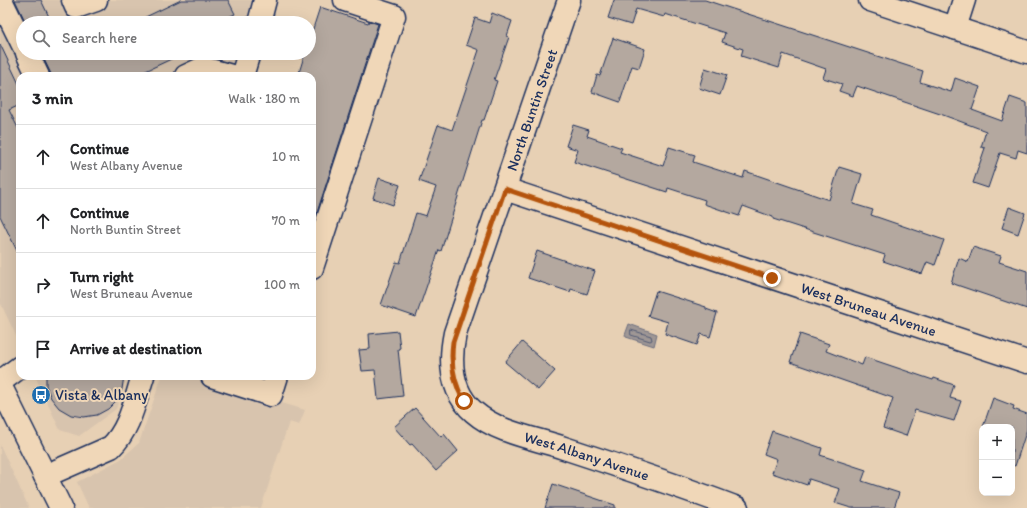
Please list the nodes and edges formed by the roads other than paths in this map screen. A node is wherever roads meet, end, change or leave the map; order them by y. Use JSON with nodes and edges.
{"nodes":[{"id":1,"x":1,"y":0,"type":"edge"},
{"id":2,"x":73,"y":0,"type":"edge"},
{"id":3,"x":96,"y":0,"type":"edge"},
{"id":4,"x":265,"y":0,"type":"edge"},
{"id":5,"x":345,"y":0,"type":"edge"},
{"id":6,"x":569,"y":0,"type":"edge"},
{"id":7,"x":870,"y":0,"type":"edge"},
{"id":8,"x":964,"y":0,"type":"edge"},
{"id":9,"x":261,"y":16,"type":"edge"},
{"id":10,"x":955,"y":28,"type":"junction"},
{"id":11,"x":16,"y":31,"type":"edge"},
{"id":12,"x":1027,"y":52,"type":"edge"},
{"id":13,"x":30,"y":60,"type":"edge"},
{"id":14,"x":247,"y":60,"type":"edge"},
{"id":15,"x":36,"y":72,"type":"edge"},
{"id":16,"x":194,"y":72,"type":"edge"},
{"id":17,"x":218,"y":72,"type":"edge"},
{"id":18,"x":243,"y":72,"type":"edge"},
{"id":19,"x":505,"y":189,"type":"junction"},
{"id":20,"x":316,"y":256,"type":"edge"},
{"id":21,"x":1027,"y":362,"type":"edge"},
{"id":22,"x":16,"y":370,"type":"edge"},
{"id":23,"x":142,"y":380,"type":"edge"},
{"id":24,"x":224,"y":380,"type":"edge"},
{"id":25,"x":276,"y":380,"type":"edge"},
{"id":26,"x":454,"y":380,"type":"joint"},
{"id":27,"x":0,"y":384,"type":"edge"},
{"id":28,"x":45,"y":476,"type":"junction"},
{"id":29,"x":61,"y":508,"type":"edge"},
{"id":30,"x":737,"y":508,"type":"edge"}],
"edges":[{"from":1,"to":11,"type":"street"},
{"from":2,"to":3,"type":"street"},
{"from":4,"to":9,"type":"street"},
{"from":5,"to":20,"type":"street"},
{"from":6,"to":19,"type":"street","name":"North Buntin Street"},
{"from":7,"to":10,"type":"street"},
{"from":8,"to":10,"type":"street"},
{"from":10,"to":12,"type":"street"},
{"from":13,"to":15,"type":"street"},
{"from":14,"to":18,"type":"street"},
{"from":16,"to":17,"type":"street"},
{"from":19,"to":21,"type":"street","name":"West Bruneau Avenue"},
{"from":19,"to":26,"type":"street","name":"North Buntin Street"},
{"from":22,"to":27,"type":"street"},
{"from":23,"to":28,"type":"street"},
{"from":24,"to":25,"type":"street"},
{"from":26,"to":30,"type":"street","name":"West Albany Avenue"},
{"from":27,"to":28,"type":"street"},
{"from":28,"to":29,"type":"street"}]}
